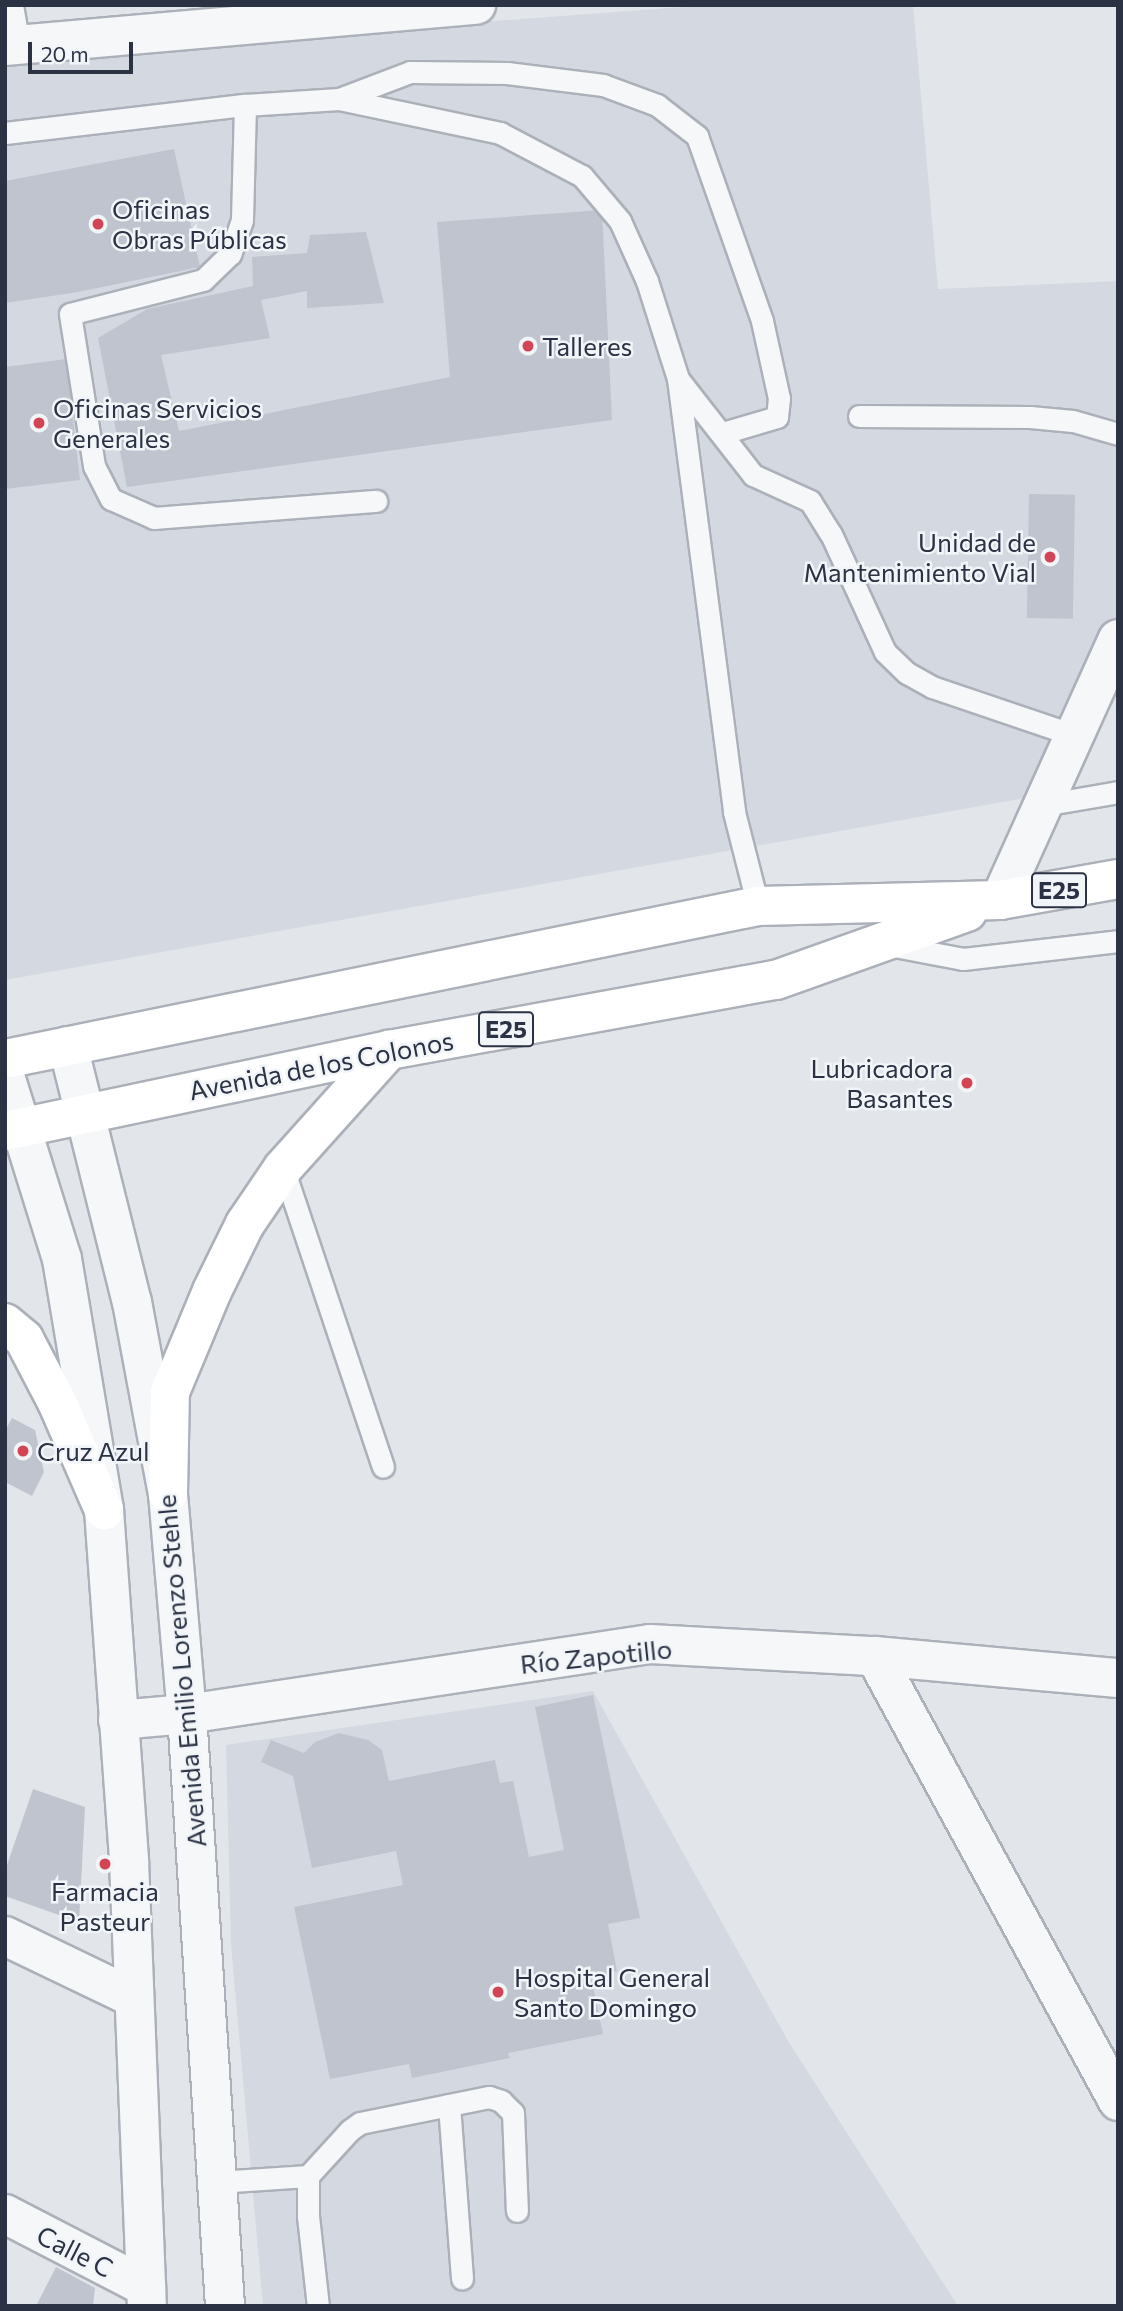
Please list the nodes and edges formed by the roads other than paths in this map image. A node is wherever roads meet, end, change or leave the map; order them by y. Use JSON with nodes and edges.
{"nodes":[{"id":1,"x":12,"y":5,"type":"edge"},
{"id":2,"x":476,"y":5,"type":"edge"},
{"id":3,"x":12,"y":46,"type":"edge"},
{"id":4,"x":339,"y":99,"type":"junction"},
{"id":5,"x":245,"y":105,"type":"junction"},
{"id":6,"x":5,"y":133,"type":"edge"},
{"id":7,"x":678,"y":379,"type":"junction"},
{"id":8,"x":859,"y":416,"type":"dead end"},
{"id":9,"x":723,"y":433,"type":"junction"},
{"id":10,"x":1118,"y":434,"type":"edge"},
{"id":11,"x":376,"y":500,"type":"dead end"},
{"id":12,"x":1118,"y":639,"type":"edge"},
{"id":13,"x":1074,"y":735,"type":"junction"},
{"id":14,"x":1118,"y":792,"type":"edge"},
{"id":15,"x":1043,"y":805,"type":"junction"},
{"id":16,"x":1118,"y":879,"type":"edge"},
{"id":17,"x":1000,"y":900,"type":"junction"},
{"id":18,"x":758,"y":906,"type":"junction"},
{"id":19,"x":1118,"y":941,"type":"edge"},
{"id":20,"x":880,"y":943,"type":"junction"},
{"id":21,"x":68,"y":1046,"type":"junction"},
{"id":22,"x":389,"y":1050,"type":"junction"},
{"id":23,"x":5,"y":1059,"type":"edge"},
{"id":24,"x":5,"y":1076,"type":"edge"},
{"id":25,"x":87,"y":1114,"type":"junction"},
{"id":26,"x":14,"y":1130,"type":"edge"},
{"id":27,"x":283,"y":1168,"type":"junction"},
{"id":28,"x":5,"y":1323,"type":"edge"},
{"id":29,"x":383,"y":1467,"type":"dead end"},
{"id":30,"x":168,"y":1494,"type":"junction"},
{"id":31,"x":104,"y":1510,"type":"junction"},
{"id":32,"x":875,"y":1656,"type":"junction"},
{"id":33,"x":1118,"y":1678,"type":"edge"},
{"id":34,"x":187,"y":1714,"type":"junction"},
{"id":35,"x":118,"y":1720,"type":"junction"},
{"id":36,"x":5,"y":1936,"type":"edge"},
{"id":37,"x":134,"y":1998,"type":"junction"},
{"id":38,"x":1118,"y":2101,"type":"edge"},
{"id":39,"x":449,"y":2105,"type":"junction"},
{"id":40,"x":308,"y":2176,"type":"junction"},
{"id":41,"x":217,"y":2182,"type":"junction"},
{"id":42,"x":517,"y":2211,"type":"dead end"},
{"id":43,"x":7,"y":2220,"type":"edge"},
{"id":44,"x":462,"y":2279,"type":"dead end"},
{"id":45,"x":146,"y":2296,"type":"edge"},
{"id":46,"x":225,"y":2306,"type":"edge"},
{"id":47,"x":318,"y":2306,"type":"edge"}],
"edges":[{"from":1,"to":3,"type":"lane"},
{"from":2,"to":3,"type":"street"},
{"from":4,"to":5,"type":"lane"},
{"from":4,"to":7,"type":"lane"},
{"from":4,"to":9,"type":"lane"},
{"from":5,"to":6,"type":"lane"},
{"from":5,"to":11,"type":"lane"},
{"from":7,"to":9,"type":"lane"},
{"from":7,"to":18,"type":"lane"},
{"from":8,"to":10,"type":"lane"},
{"from":9,"to":13,"type":"lane"},
{"from":12,"to":13,"type":"street"},
{"from":13,"to":15,"type":"street"},
{"from":14,"to":15,"type":"lane"},
{"from":15,"to":17,"type":"street"},
{"from":16,"to":17,"type":"highway","name":"Avenida de los Colonos","number":"E25"},
{"from":17,"to":18,"type":"highway","name":"Avenida de los Colonos","number":"E25"},
{"from":17,"to":20,"type":"highway","name":"Avenida de los Colonos","number":"E25"},
{"from":18,"to":21,"type":"highway","name":"Avenida de los Colonos","number":"E25"},
{"from":19,"to":20,"type":"lane"},
{"from":20,"to":22,"type":"highway","name":"Avenida de los Colonos","number":"E25"},
{"from":21,"to":23,"type":"highway","name":"Avenida de los Colonos","number":"E25"},
{"from":21,"to":25,"type":"street","name":"Avenida Emilio Lorenzo Stehle"},
{"from":22,"to":25,"type":"highway","name":"Avenida de los Colonos","number":"E25"},
{"from":22,"to":27,"type":"highway"},
{"from":24,"to":26,"type":"street"},
{"from":25,"to":26,"type":"highway","name":"Avenida de los Colonos","number":"E25"},
{"from":25,"to":30,"type":"street","name":"Avenida Emilio Lorenzo Stehle"},
{"from":26,"to":31,"type":"street"},
{"from":27,"to":29,"type":"lane"},
{"from":27,"to":30,"type":"highway"},
{"from":28,"to":31,"type":"highway"},
{"from":30,"to":34,"type":"street","name":"Avenida Emilio Lorenzo Stehle"},
{"from":31,"to":35,"type":"street"},
{"from":32,"to":33,"type":"street","name":"Río Zapotillo"},
{"from":32,"to":34,"type":"street","name":"Río Zapotillo"},
{"from":32,"to":38,"type":"street"},
{"from":34,"to":35,"type":"street","name":"Río Zapotillo"},
{"from":34,"to":41,"type":"street","name":"Avenida Emilio Lorenzo Stehle"},
{"from":35,"to":37,"type":"street"},
{"from":36,"to":37,"type":"street"},
{"from":37,"to":45,"type":"street"},
{"from":39,"to":40,"type":"lane"},
{"from":39,"to":42,"type":"lane"},
{"from":39,"to":44,"type":"lane"},
{"from":40,"to":41,"type":"lane"},
{"from":40,"to":47,"type":"lane"},
{"from":41,"to":46,"type":"street","name":"Avenida Emilio Lorenzo Stehle"},
{"from":43,"to":45,"type":"street","name":"Calle C"}]}
